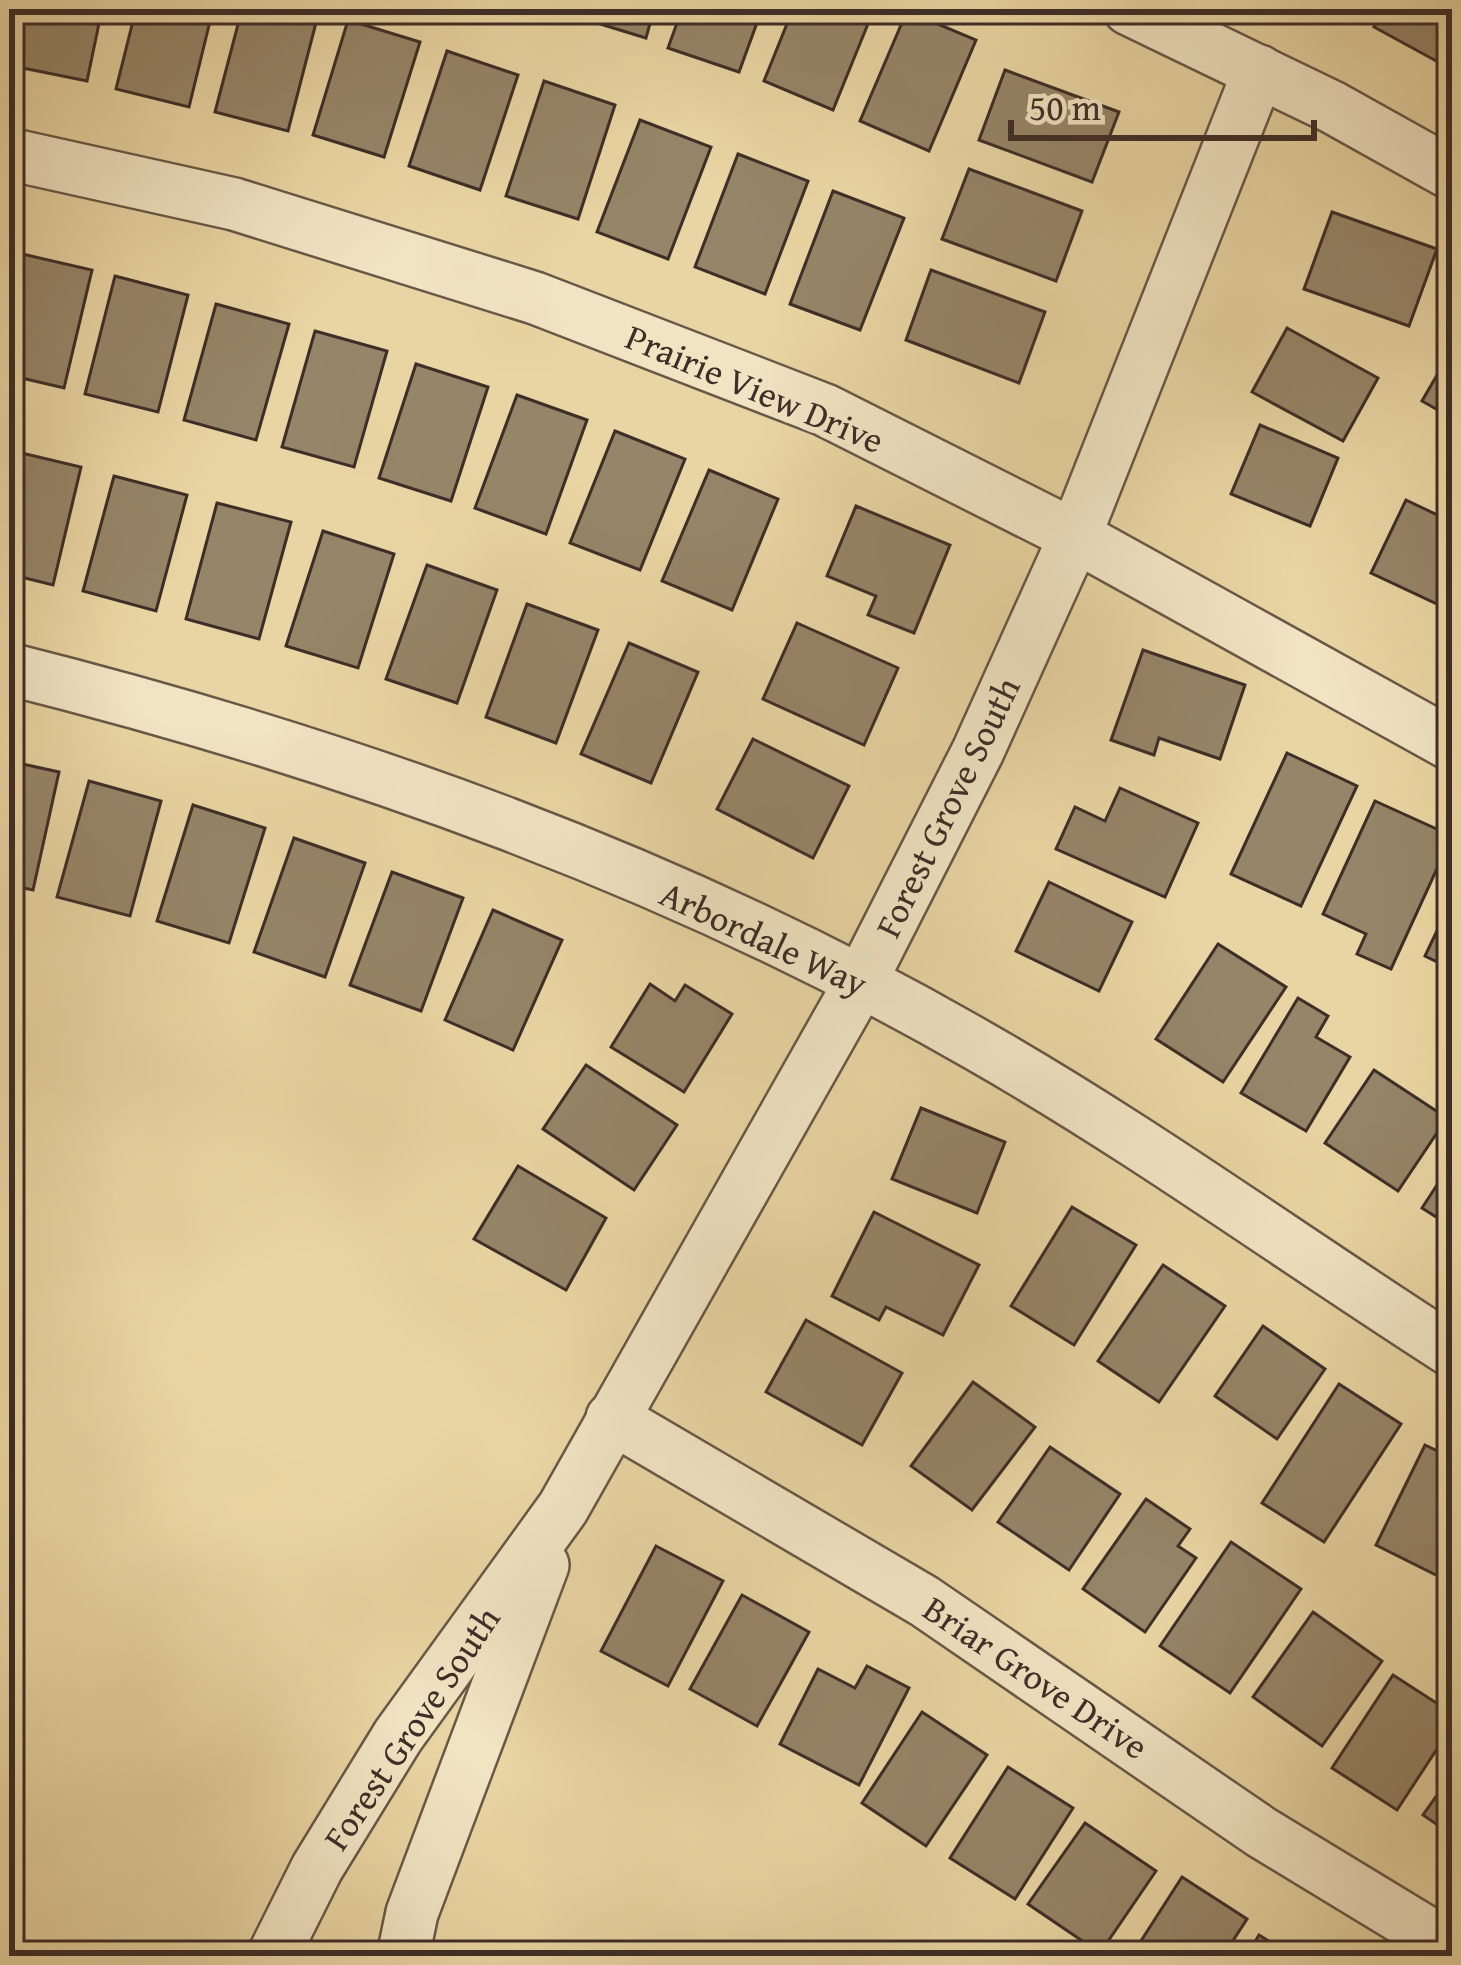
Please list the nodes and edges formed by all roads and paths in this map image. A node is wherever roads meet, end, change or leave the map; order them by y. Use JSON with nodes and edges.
{"nodes":[{"id":1,"x":1129,"y":9,"type":"edge"},
{"id":2,"x":1259,"y":71,"type":"junction"},
{"id":3,"x":9,"y":154,"type":"edge"},
{"id":4,"x":1452,"y":173,"type":"edge"},
{"id":5,"x":1076,"y":536,"type":"junction"},
{"id":6,"x":9,"y":668,"type":"edge"},
{"id":7,"x":1452,"y":745,"type":"edge"},
{"id":8,"x":861,"y":981,"type":"junction"},
{"id":9,"x":1452,"y":1351,"type":"edge"},
{"id":10,"x":612,"y":1418,"type":"junction"},
{"id":11,"x":563,"y":1508,"type":"junction"},
{"id":12,"x":1452,"y":1948,"type":"edge"},
{"id":13,"x":273,"y":1956,"type":"edge"},
{"id":14,"x":403,"y":1956,"type":"edge"}],
"edges":[{"from":1,"to":2,"type":"street"},
{"from":2,"to":4,"type":"street"},
{"from":2,"to":5,"type":"street","name":"Forest Grove South"},
{"from":3,"to":5,"type":"street","name":"Prairie View Drive"},
{"from":5,"to":7,"type":"street","name":"Prairie View Drive"},
{"from":5,"to":8,"type":"street","name":"Forest Grove South"},
{"from":6,"to":8,"type":"street","name":"Arbordale Way"},
{"from":8,"to":9,"type":"street","name":"Arbordale Way"},
{"from":8,"to":10,"type":"street","name":"Forest Grove South"},
{"from":10,"to":11,"type":"street","name":"Forest Grove South"},
{"from":10,"to":12,"type":"street","name":"Briar Grove Drive"},
{"from":11,"to":13,"type":"street","name":"Forest Grove South"},
{"from":11,"to":14,"type":"street","name":"Forest Grove South"}]}
